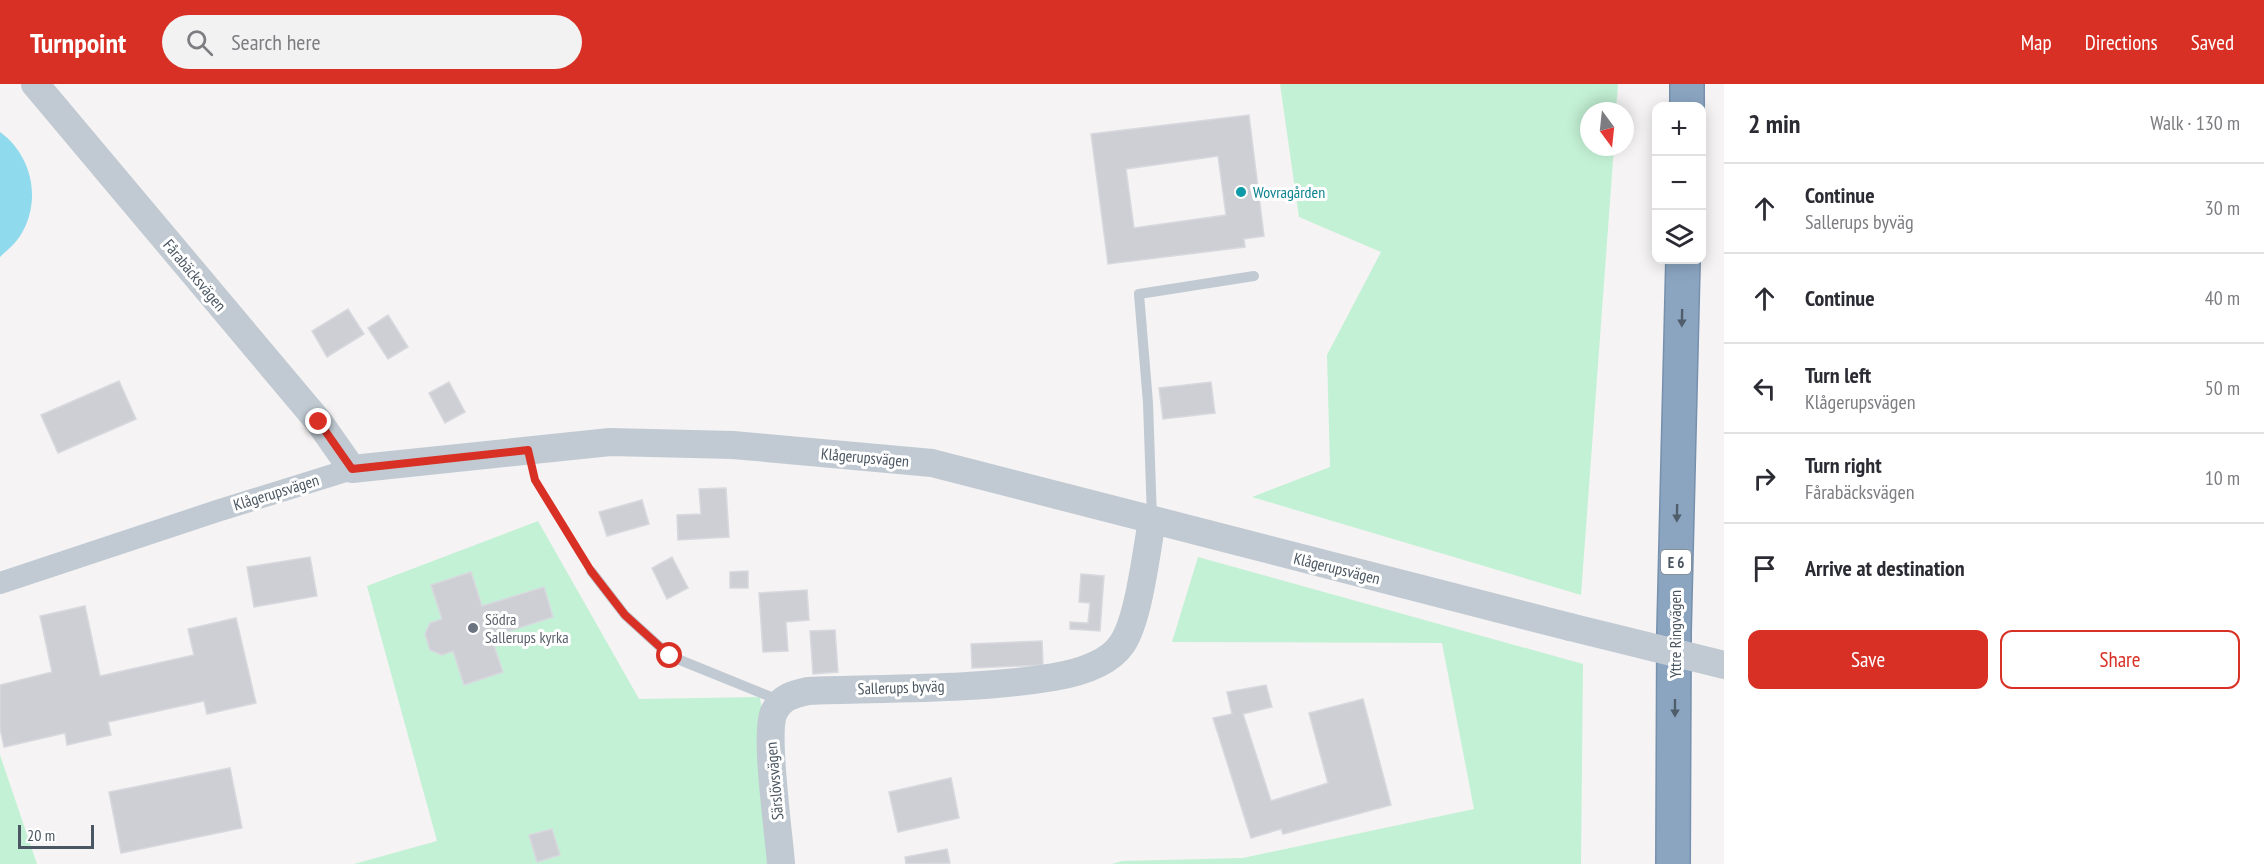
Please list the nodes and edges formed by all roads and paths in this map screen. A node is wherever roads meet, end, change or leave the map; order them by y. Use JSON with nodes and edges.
{"nodes":[{"id":1,"x":35,"y":84,"type":"edge"},
{"id":2,"x":1687,"y":84,"type":"edge"},
{"id":3,"x":1687,"y":102,"type":"edge"},
{"id":4,"x":1683,"y":264,"type":"edge"},
{"id":5,"x":1254,"y":276,"type":"dead end"},
{"id":6,"x":528,"y":450,"type":"junction"},
{"id":7,"x":352,"y":469,"type":"junction"},
{"id":8,"x":1152,"y":521,"type":"junction"},
{"id":9,"x":591,"y":571,"type":"joint"},
{"id":10,"x":0,"y":583,"type":"edge"},
{"id":11,"x":1724,"y":665,"type":"edge"},
{"id":12,"x":781,"y":701,"type":"junction"},
{"id":13,"x":781,"y":864,"type":"edge"},
{"id":14,"x":1673,"y":864,"type":"edge"}],
"edges":[{"from":1,"to":7,"type":"street","name":"Fårabäcksvägen"},
{"from":2,"to":3,"type":"highway"},
{"from":4,"to":14,"type":"highway","name":"Yttre Ringvägen","number":"E 6","one_way":true},
{"from":5,"to":8,"type":"lane"},
{"from":6,"to":7,"type":"street","name":"Klågerupsvägen"},
{"from":6,"to":8,"type":"street","name":"Klågerupsvägen"},
{"from":6,"to":9,"type":"path"},
{"from":7,"to":10,"type":"street","name":"Klågerupsvägen"},
{"from":8,"to":11,"type":"street","name":"Klågerupsvägen","bridge":true},
{"from":8,"to":12,"type":"street","name":"Sallerups byväg"},
{"from":9,"to":12,"type":"lane"},
{"from":12,"to":13,"type":"street","name":"Särslövsvägen"}]}
